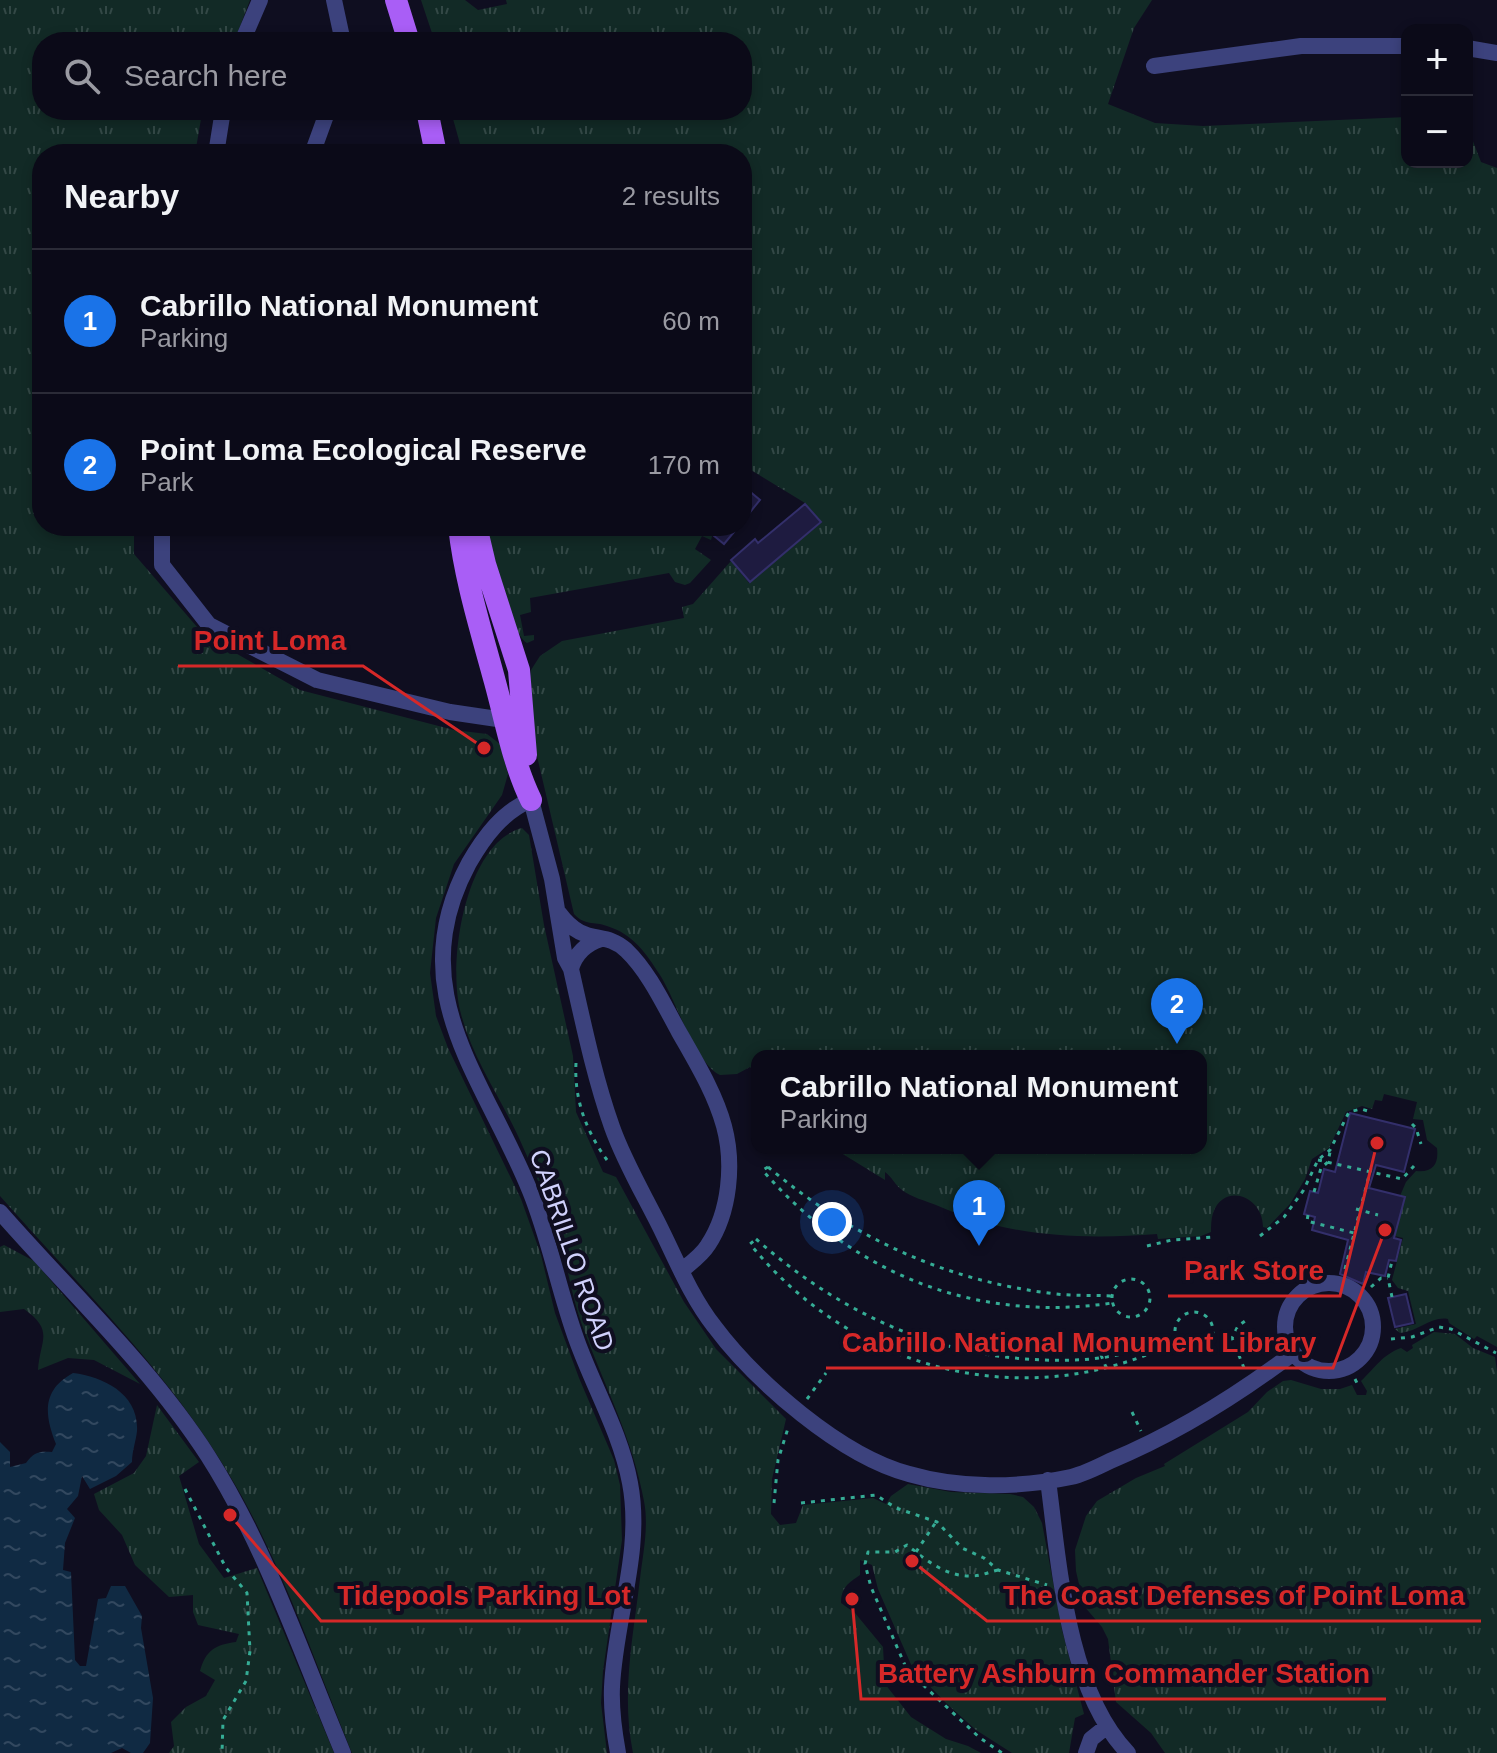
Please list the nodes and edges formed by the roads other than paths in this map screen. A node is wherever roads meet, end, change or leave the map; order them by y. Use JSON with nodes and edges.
{"nodes":[{"id":1,"x":260,"y":0,"type":"edge"},
{"id":2,"x":334,"y":0,"type":"edge"},
{"id":3,"x":396,"y":0,"type":"edge"},
{"id":4,"x":246,"y":32,"type":"edge"},
{"id":5,"x":341,"y":32,"type":"edge"},
{"id":6,"x":406,"y":32,"type":"edge"},
{"id":7,"x":1401,"y":46,"type":"edge"},
{"id":8,"x":1473,"y":49,"type":"edge"},
{"id":9,"x":1497,"y":53,"type":"edge"},
{"id":10,"x":1154,"y":66,"type":"dead end"},
{"id":11,"x":221,"y":120,"type":"edge"},
{"id":12,"x":324,"y":120,"type":"edge"},
{"id":13,"x":429,"y":120,"type":"edge"},
{"id":14,"x":218,"y":144,"type":"edge"},
{"id":15,"x":316,"y":144,"type":"edge"},
{"id":16,"x":434,"y":144,"type":"edge"},
{"id":17,"x":162,"y":536,"type":"edge"},
{"id":18,"x":461,"y":536,"type":"edge"},
{"id":19,"x":478,"y":536,"type":"edge"},
{"id":20,"x":504,"y":720,"type":"junction"},
{"id":21,"x":531,"y":800,"type":"junction"},
{"id":22,"x":559,"y":913,"type":"junction"},
{"id":23,"x":601,"y":939,"type":"junction"},
{"id":24,"x":571,"y":969,"type":"junction"},
{"id":25,"x":0,"y":1212,"type":"edge"},
{"id":26,"x":682,"y":1270,"type":"junction"},
{"id":27,"x":1292,"y":1354,"type":"junction"},
{"id":28,"x":1048,"y":1480,"type":"junction"},
{"id":29,"x":1106,"y":1727,"type":"junction"},
{"id":30,"x":343,"y":1753,"type":"edge"},
{"id":31,"x":618,"y":1753,"type":"edge"},
{"id":32,"x":1086,"y":1753,"type":"edge"},
{"id":33,"x":1128,"y":1753,"type":"edge"}],
"edges":[{"from":1,"to":4,"type":"street"},
{"from":2,"to":5,"type":"street"},
{"from":3,"to":6,"type":"main road"},
{"from":7,"to":10,"type":"street"},
{"from":8,"to":9,"type":"street"},
{"from":11,"to":14,"type":"street"},
{"from":12,"to":15,"type":"street"},
{"from":13,"to":16,"type":"main road"},
{"from":17,"to":20,"type":"street"},
{"from":18,"to":20,"type":"main road"},
{"from":19,"to":21,"type":"main road"},
{"from":20,"to":21,"type":"main road"},
{"from":21,"to":22,"type":"street"},
{"from":21,"to":31,"type":"street","name":"CABRILLO ROAD"},
{"from":22,"to":23,"type":"street"},
{"from":22,"to":24,"type":"street"},
{"from":23,"to":24,"type":"street"},
{"from":23,"to":26,"type":"street"},
{"from":24,"to":26,"type":"street"},
{"from":25,"to":30,"type":"street"},
{"from":26,"to":28,"type":"street"},
{"from":27,"to":27,"type":"street"},
{"from":27,"to":28,"type":"street"},
{"from":28,"to":29,"type":"street"},
{"from":29,"to":32,"type":"street"},
{"from":29,"to":33,"type":"street"}]}
